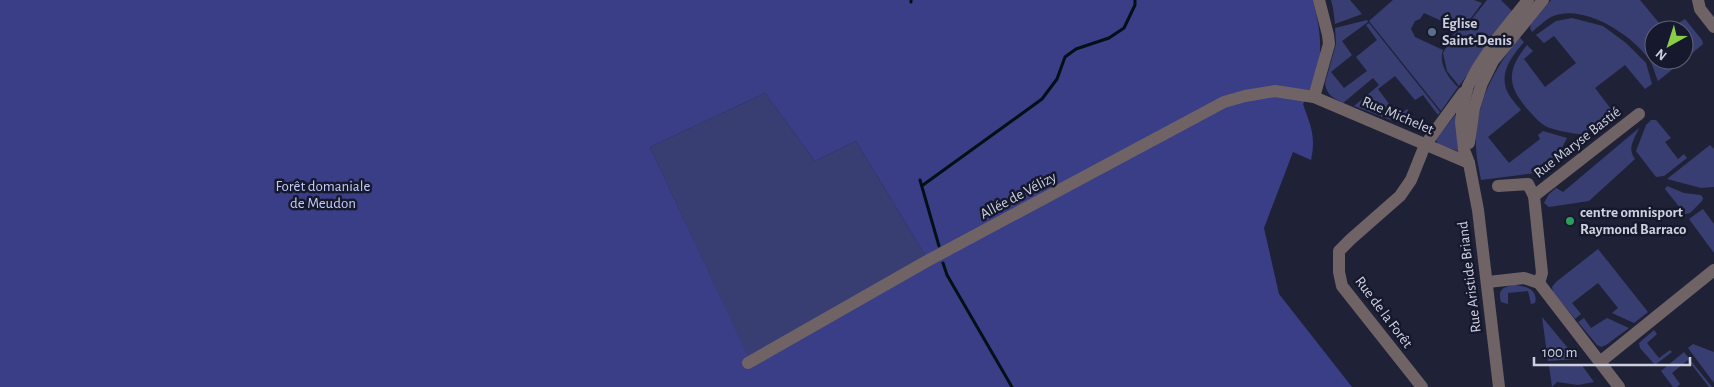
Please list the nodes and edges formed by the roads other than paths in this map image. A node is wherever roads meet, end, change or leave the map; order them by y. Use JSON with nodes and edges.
{"nodes":[{"id":1,"x":1319,"y":0,"type":"edge"},
{"id":2,"x":1528,"y":0,"type":"edge"},
{"id":3,"x":1543,"y":0,"type":"edge"},
{"id":4,"x":1698,"y":0,"type":"edge"},
{"id":5,"x":1714,"y":27,"type":"edge"},
{"id":6,"x":1468,"y":86,"type":"junction"},
{"id":7,"x":1314,"y":97,"type":"junction"},
{"id":8,"x":1639,"y":114,"type":"dead end"},
{"id":9,"x":1425,"y":145,"type":"junction"},
{"id":10,"x":1469,"y":163,"type":"junction"},
{"id":11,"x":1498,"y":186,"type":"dead end"},
{"id":12,"x":1534,"y":196,"type":"junction"},
{"id":13,"x":1714,"y":270,"type":"edge"},
{"id":14,"x":1488,"y":282,"type":"junction"},
{"id":15,"x":1539,"y":283,"type":"junction"},
{"id":16,"x":1600,"y":362,"type":"junction"},
{"id":17,"x":748,"y":363,"type":"dead end"},
{"id":18,"x":1422,"y":387,"type":"edge"},
{"id":19,"x":1500,"y":387,"type":"edge"},
{"id":20,"x":1619,"y":387,"type":"edge"}],
"edges":[{"from":1,"to":7,"type":"street"},
{"from":2,"to":6,"type":"street","name":"Rue Aristide Briand"},
{"from":3,"to":10,"type":"street","name":"Rue Aristide Briand"},
{"from":4,"to":5,"type":"street"},
{"from":6,"to":9,"type":"street","name":"Rue de la Forêt"},
{"from":6,"to":10,"type":"street","name":"Rue Aristide Briand"},
{"from":7,"to":9,"type":"street","name":"Rue Michelet"},
{"from":7,"to":17,"type":"street","name":"Allée de Vélizy"},
{"from":8,"to":12,"type":"street","name":"Rue Maryse Bastié"},
{"from":9,"to":10,"type":"street","name":"Rue Michelet"},
{"from":9,"to":18,"type":"street","name":"Rue de la Forêt"},
{"from":10,"to":14,"type":"street","name":"Rue Aristide Briand"},
{"from":11,"to":12,"type":"street","name":"Rue Maryse Bastié"},
{"from":12,"to":15,"type":"street","name":"Rue Maryse Bastié"},
{"from":13,"to":16,"type":"street"},
{"from":14,"to":15,"type":"street"},
{"from":14,"to":19,"type":"street","name":"Rue Aristide Briand"},
{"from":15,"to":16,"type":"street"},
{"from":16,"to":20,"type":"street"}]}
